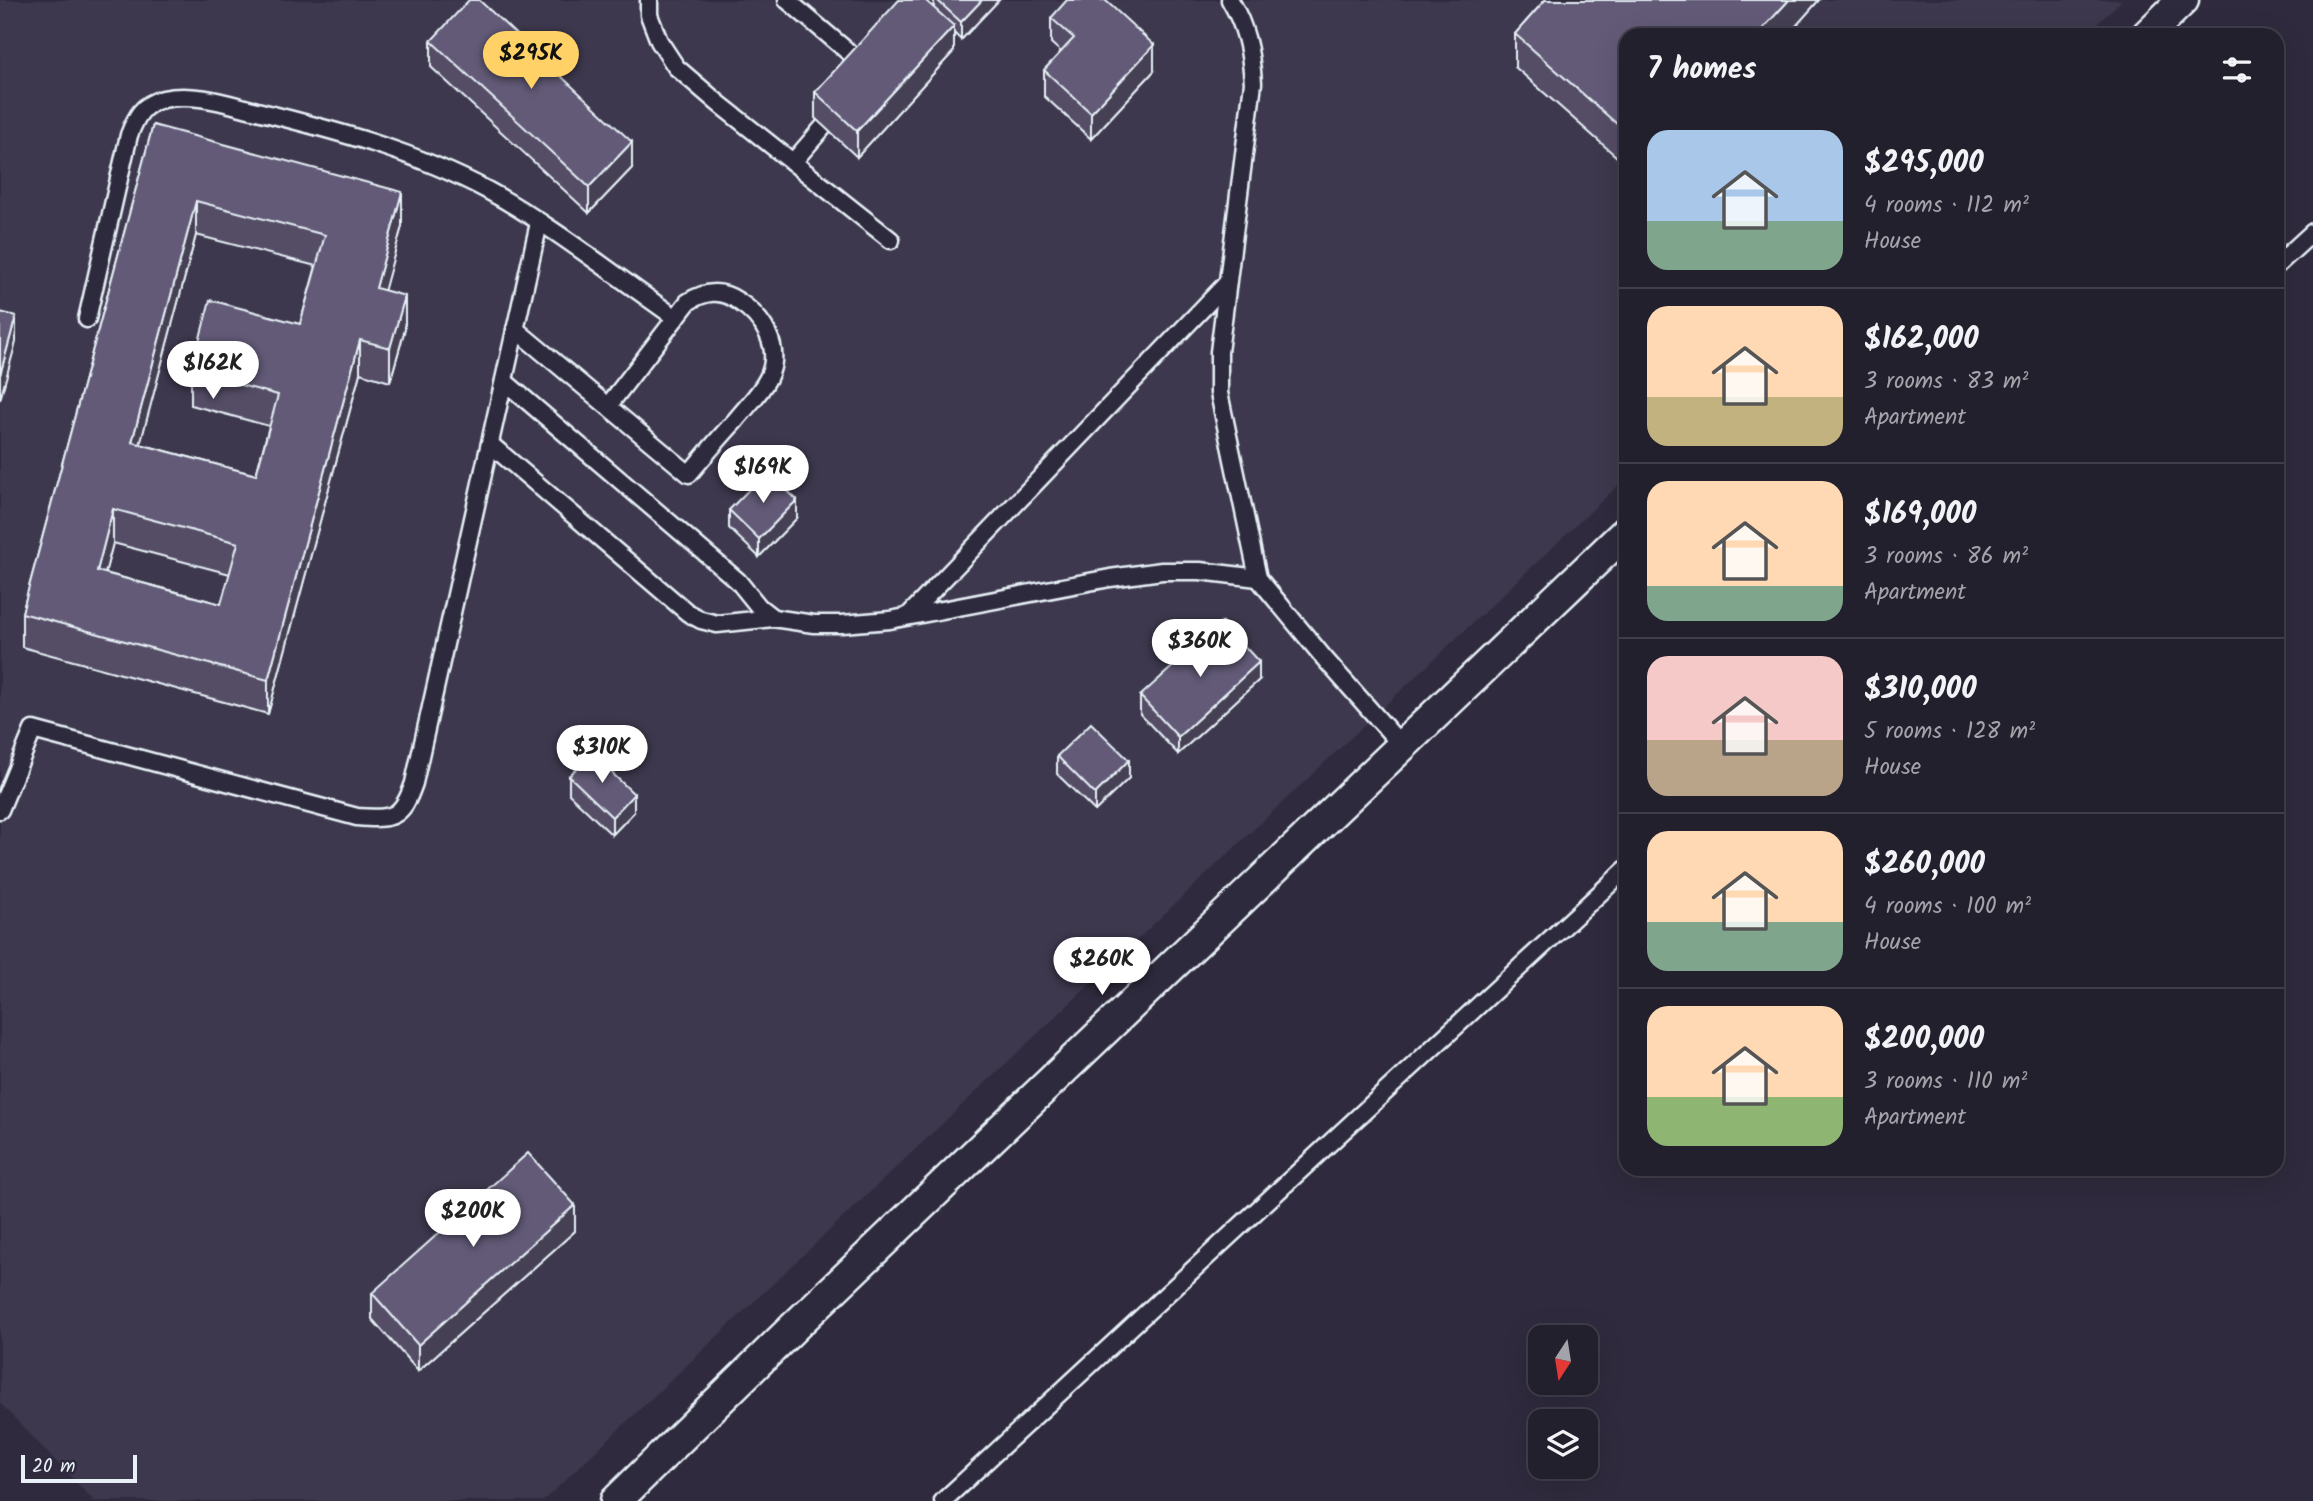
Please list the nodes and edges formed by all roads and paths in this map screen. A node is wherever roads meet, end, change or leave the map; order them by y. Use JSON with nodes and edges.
{"nodes":[{"id":1,"x":649,"y":0,"type":"edge"},
{"id":2,"x":787,"y":0,"type":"edge"},
{"id":3,"x":1230,"y":0,"type":"edge"},
{"id":4,"x":2183,"y":0,"type":"edge"},
{"id":5,"x":2154,"y":28,"type":"edge"},
{"id":6,"x":872,"y":71,"type":"edge"},
{"id":7,"x":846,"y":102,"type":"edge"},
{"id":8,"x":793,"y":162,"type":"junction"},
{"id":9,"x":539,"y":223,"type":"junction"},
{"id":10,"x":2313,"y":232,"type":"edge"},
{"id":11,"x":891,"y":240,"type":"dead end"},
{"id":12,"x":2284,"y":259,"type":"edge"},
{"id":13,"x":1227,"y":283,"type":"junction"},
{"id":14,"x":676,"y":318,"type":"junction"},
{"id":15,"x":87,"y":319,"type":"dead end"},
{"id":16,"x":515,"y":329,"type":"junction"},
{"id":17,"x":504,"y":381,"type":"junction"},
{"id":18,"x":608,"y":406,"type":"junction"},
{"id":19,"x":490,"y":444,"type":"junction"},
{"id":20,"x":1619,"y":539,"type":"edge"},
{"id":21,"x":1258,"y":578,"type":"junction"},
{"id":22,"x":908,"y":616,"type":"junction"},
{"id":23,"x":773,"y":618,"type":"junction"},
{"id":24,"x":1402,"y":746,"type":"junction"},
{"id":25,"x":0,"y":810,"type":"edge"},
{"id":26,"x":1619,"y":875,"type":"edge"},
{"id":27,"x":616,"y":1501,"type":"edge"},
{"id":28,"x":943,"y":1501,"type":"edge"}],
"edges":[{"from":1,"to":8,"type":"lane"},
{"from":2,"to":6,"type":"lane"},
{"from":3,"to":13,"type":"lane"},
{"from":4,"to":5,"type":"street"},
{"from":7,"to":8,"type":"lane"},
{"from":8,"to":11,"type":"lane"},
{"from":9,"to":14,"type":"lane"},
{"from":9,"to":15,"type":"lane"},
{"from":9,"to":16,"type":"lane"},
{"from":10,"to":12,"type":"lane"},
{"from":13,"to":21,"type":"lane"},
{"from":13,"to":22,"type":"lane"},
{"from":14,"to":18,"type":"lane"},
{"from":14,"to":18,"type":"lane"},
{"from":16,"to":17,"type":"lane"},
{"from":16,"to":18,"type":"lane"},
{"from":17,"to":19,"type":"lane"},
{"from":17,"to":23,"type":"lane"},
{"from":19,"to":23,"type":"lane"},
{"from":19,"to":25,"type":"lane"},
{"from":20,"to":24,"type":"street"},
{"from":21,"to":22,"type":"lane"},
{"from":21,"to":24,"type":"lane"},
{"from":22,"to":23,"type":"lane"},
{"from":24,"to":27,"type":"street"},
{"from":26,"to":28,"type":"lane"}]}
